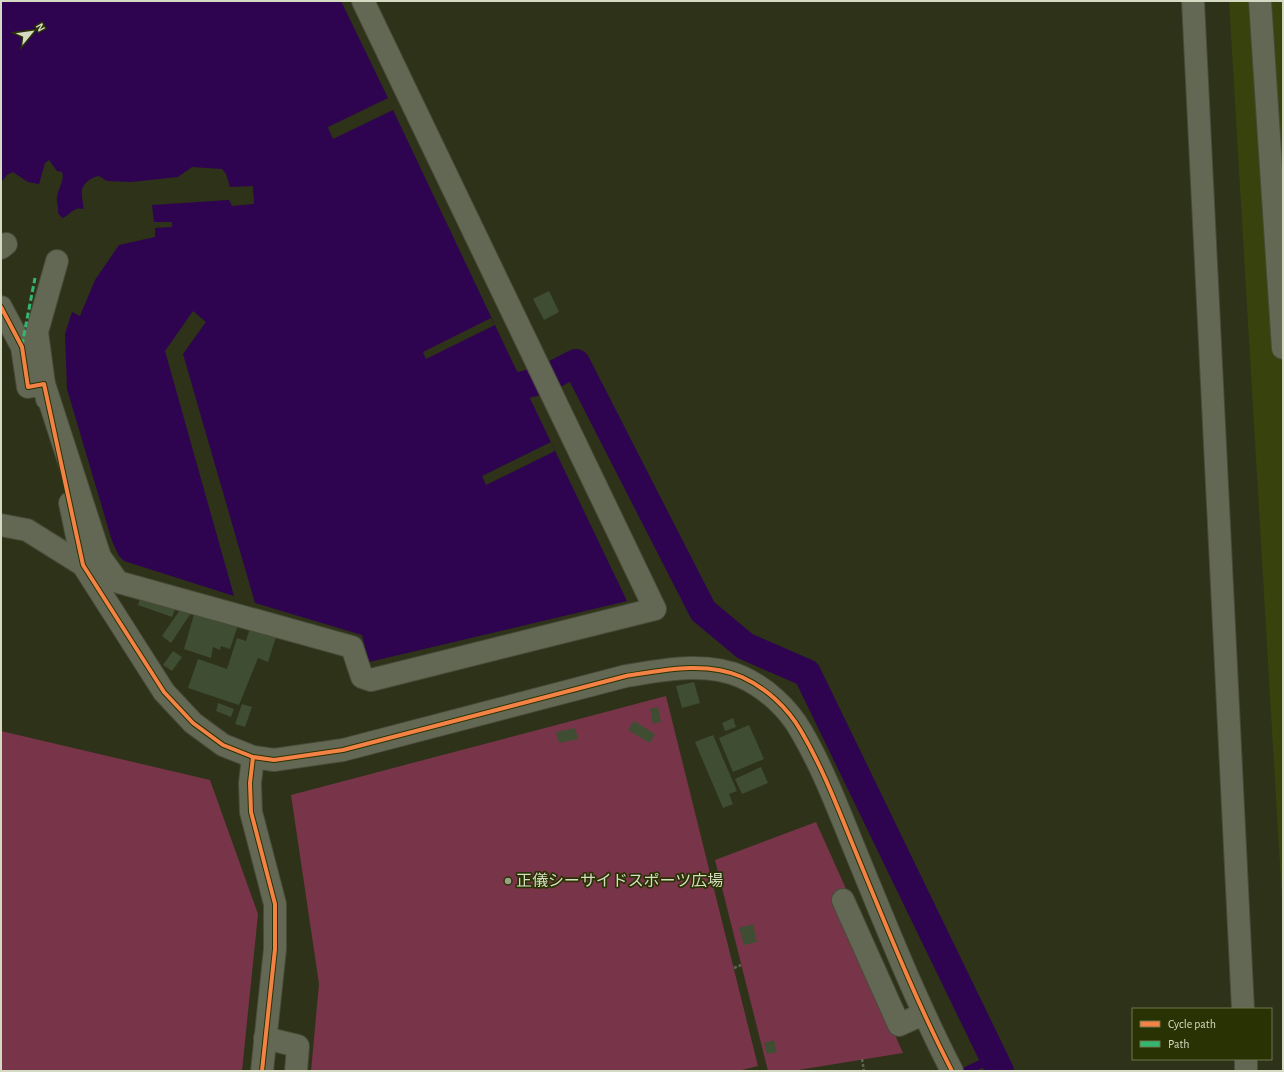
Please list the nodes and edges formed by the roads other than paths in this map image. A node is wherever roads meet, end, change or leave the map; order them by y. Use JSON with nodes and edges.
{"nodes":[{"id":1,"x":364,"y":1,"type":"edge"},
{"id":2,"x":1193,"y":1,"type":"edge"},
{"id":3,"x":1260,"y":1,"type":"edge"},
{"id":4,"x":57,"y":260,"type":"dead end"},
{"id":5,"x":1,"y":307,"type":"edge"},
{"id":6,"x":1283,"y":348,"type":"edge"},
{"id":7,"x":44,"y":384,"type":"junction"},
{"id":8,"x":1,"y":525,"type":"edge"},
{"id":9,"x":83,"y":565,"type":"junction"},
{"id":10,"x":253,"y":756,"type":"junction"},
{"id":11,"x":843,"y":900,"type":"dead end"},
{"id":12,"x":1243,"y":1008,"type":"edge"},
{"id":13,"x":923,"y":1014,"type":"junction"},
{"id":14,"x":265,"y":1038,"type":"junction"},
{"id":15,"x":1246,"y":1060,"type":"edge"},
{"id":16,"x":262,"y":1071,"type":"edge"},
{"id":17,"x":296,"y":1071,"type":"edge"},
{"id":18,"x":952,"y":1071,"type":"edge"},
{"id":19,"x":1246,"y":1071,"type":"edge"}],
"edges":[{"from":1,"to":7,"type":"street"},
{"from":2,"to":12,"type":"street"},
{"from":3,"to":6,"type":"street"},
{"from":4,"to":7,"type":"street"},
{"from":5,"to":7,"type":"street"},
{"from":7,"to":9,"type":"street"},
{"from":8,"to":9,"type":"street"},
{"from":9,"to":10,"type":"street"},
{"from":10,"to":13,"type":"street"},
{"from":10,"to":14,"type":"street"},
{"from":11,"to":13,"type":"street"},
{"from":13,"to":18,"type":"street"},
{"from":14,"to":16,"type":"street"},
{"from":14,"to":17,"type":"street"},
{"from":15,"to":19,"type":"street"}]}
